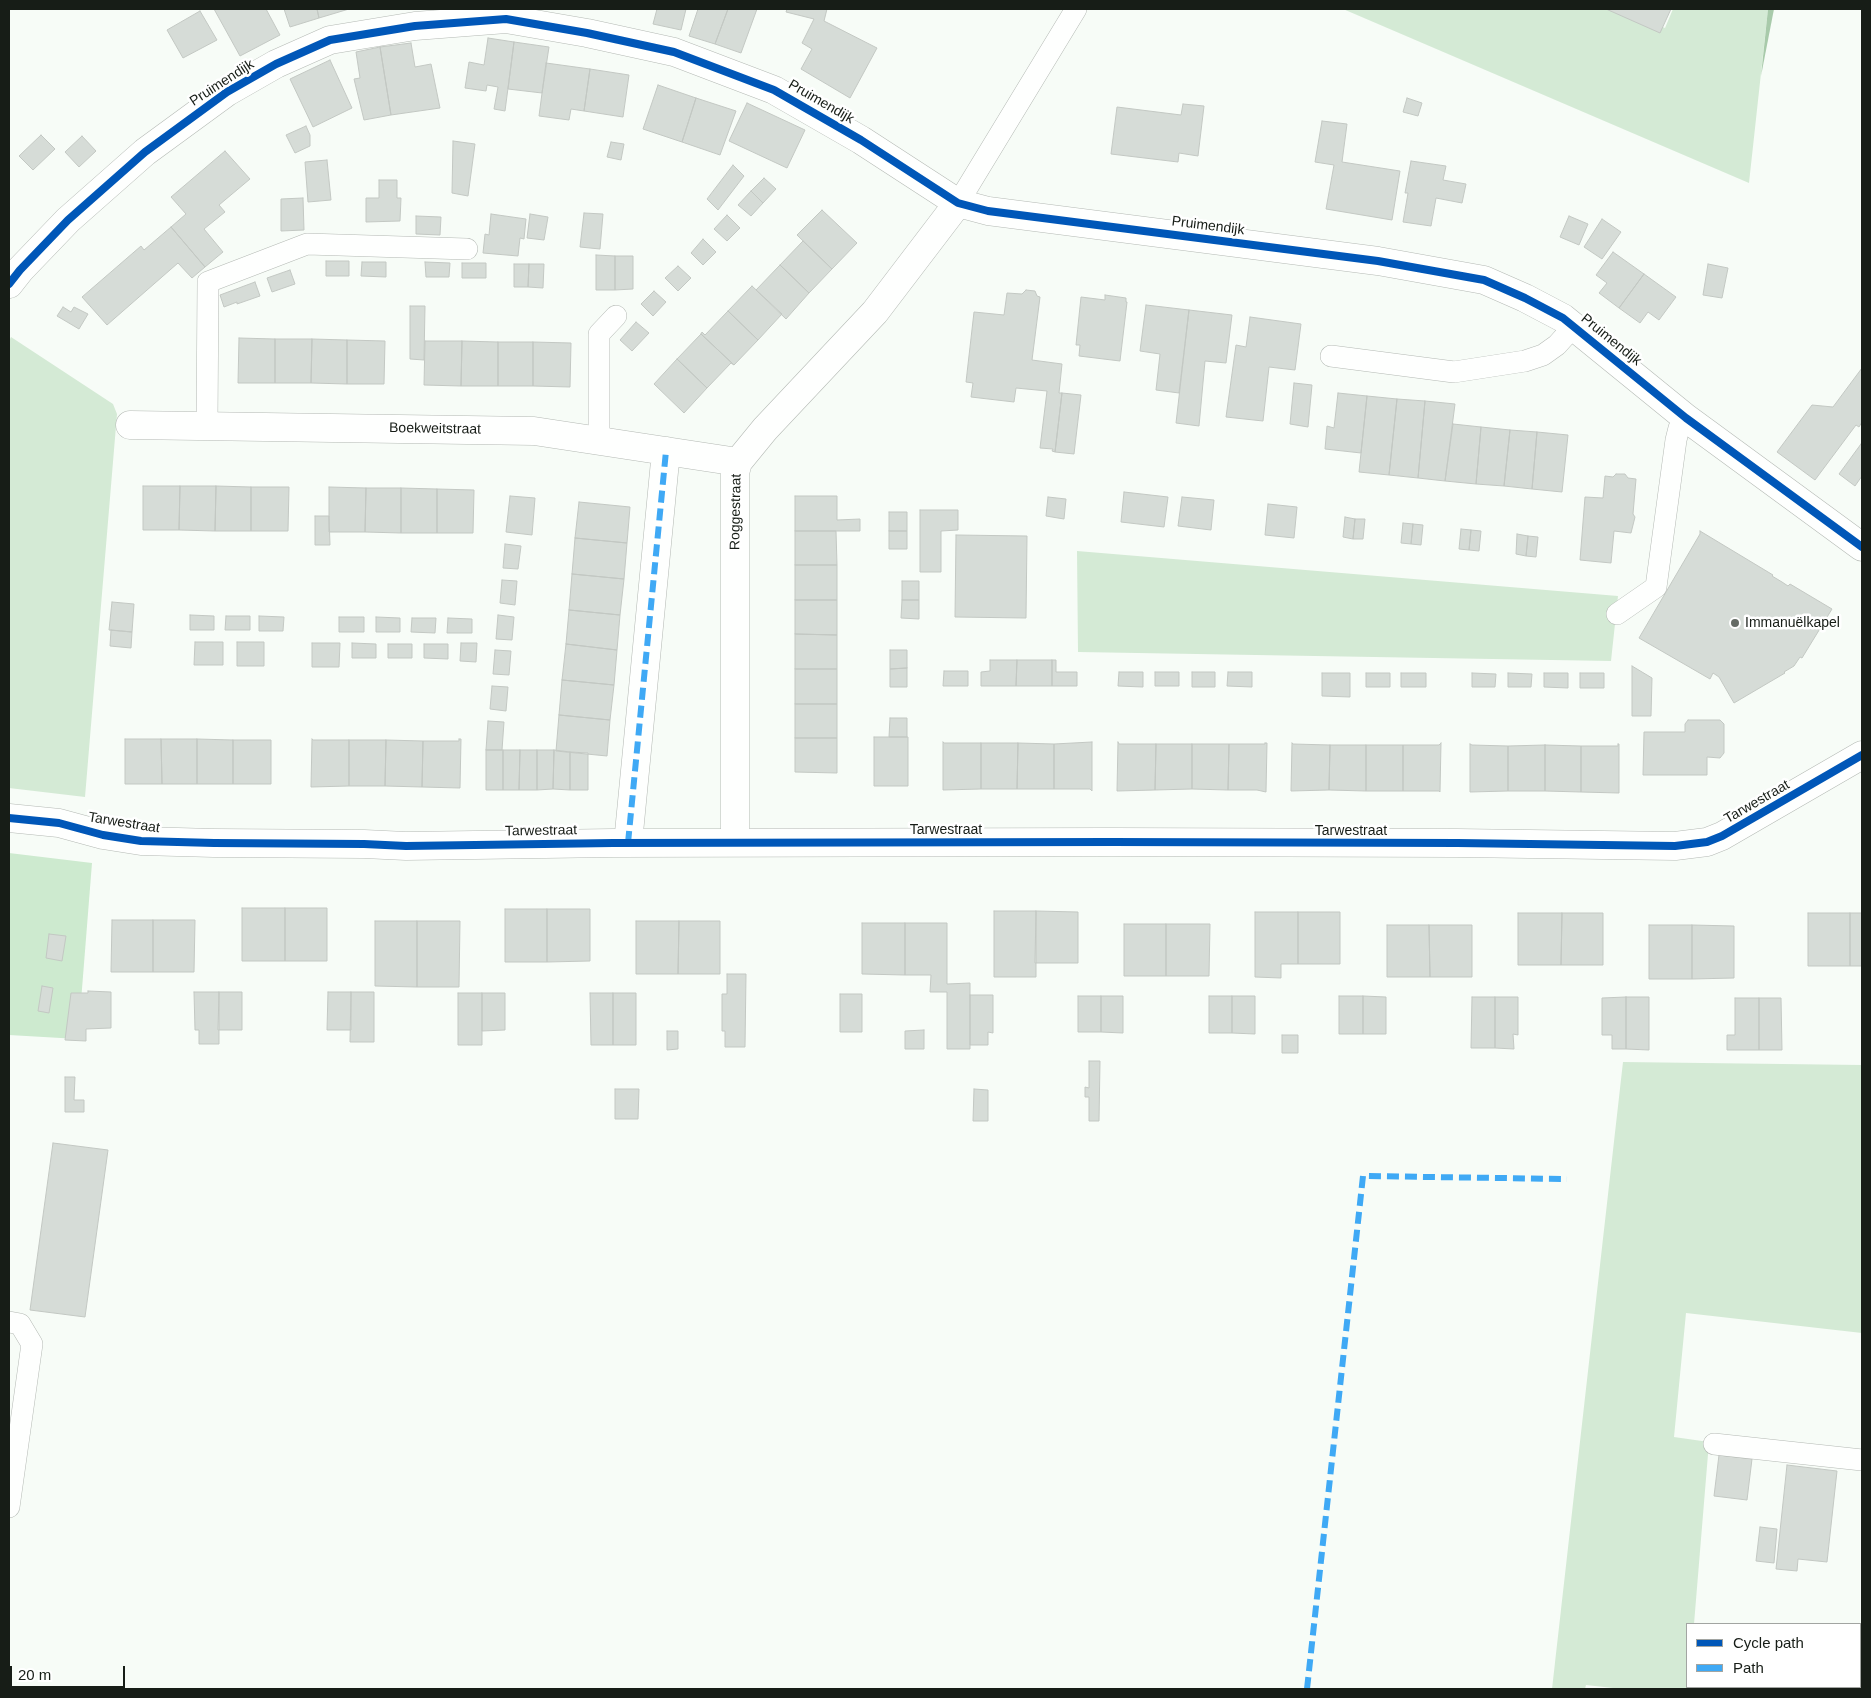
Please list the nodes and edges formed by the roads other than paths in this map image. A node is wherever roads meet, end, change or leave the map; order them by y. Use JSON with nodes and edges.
{"nodes":[{"id":1,"x":1076,"y":9,"type":"edge"},
{"id":2,"x":506,"y":14,"type":"edge"},
{"id":3,"x":958,"y":203,"type":"junction"},
{"id":4,"x":467,"y":249,"type":"dead end"},
{"id":5,"x":9,"y":284,"type":"edge"},
{"id":6,"x":616,"y":316,"type":"dead end"},
{"id":7,"x":1574,"y":326,"type":"junction"},
{"id":8,"x":1331,"y":356,"type":"dead end"},
{"id":9,"x":1686,"y":418,"type":"junction"},
{"id":10,"x":130,"y":425,"type":"dead end"},
{"id":11,"x":206,"y":426,"type":"junction"},
{"id":12,"x":598,"y":440,"type":"junction"},
{"id":13,"x":666,"y":450,"type":"junction"},
{"id":14,"x":738,"y":462,"type":"junction"},
{"id":15,"x":1862,"y":547,"type":"edge"},
{"id":16,"x":1616,"y":614,"type":"dead end"},
{"id":17,"x":1862,"y":755,"type":"edge"},
{"id":18,"x":9,"y":818,"type":"edge"},
{"id":19,"x":735,"y":842,"type":"junction"},
{"id":20,"x":628,"y":843,"type":"junction"},
{"id":21,"x":9,"y":1322,"type":"edge"},
{"id":22,"x":1714,"y":1444,"type":"dead end"},
{"id":23,"x":1862,"y":1460,"type":"edge"},
{"id":24,"x":9,"y":1507,"type":"edge"}],
"edges":[{"from":1,"to":3,"type":"lane"},
{"from":2,"to":3,"type":"street","name":"Pruimendijk"},
{"from":2,"to":5,"type":"street","name":"Pruimendijk"},
{"from":3,"to":7,"type":"street","name":"Pruimendijk"},
{"from":3,"to":14,"type":"street","name":"Roggestraat"},
{"from":4,"to":11,"type":"lane"},
{"from":6,"to":12,"type":"lane"},
{"from":7,"to":8,"type":"lane","name":"Pruimendijk"},
{"from":7,"to":9,"type":"street","name":"Pruimendijk"},
{"from":9,"to":15,"type":"street","name":"Pruimendijk"},
{"from":9,"to":16,"type":"lane"},
{"from":10,"to":11,"type":"street","name":"Boekweitstraat"},
{"from":11,"to":12,"type":"street","name":"Boekweitstraat"},
{"from":12,"to":13,"type":"street","name":"Boekweitstraat"},
{"from":13,"to":14,"type":"street","name":"Boekweitstraat"},
{"from":13,"to":20,"type":"street"},
{"from":14,"to":19,"type":"street","name":"Roggestraat"},
{"from":17,"to":19,"type":"street","name":"Tarwestraat"},
{"from":18,"to":20,"type":"street","name":"Tarwestraat"},
{"from":19,"to":20,"type":"street","name":"Tarwestraat"},
{"from":21,"to":24,"type":"lane"},
{"from":22,"to":23,"type":"lane"}]}
